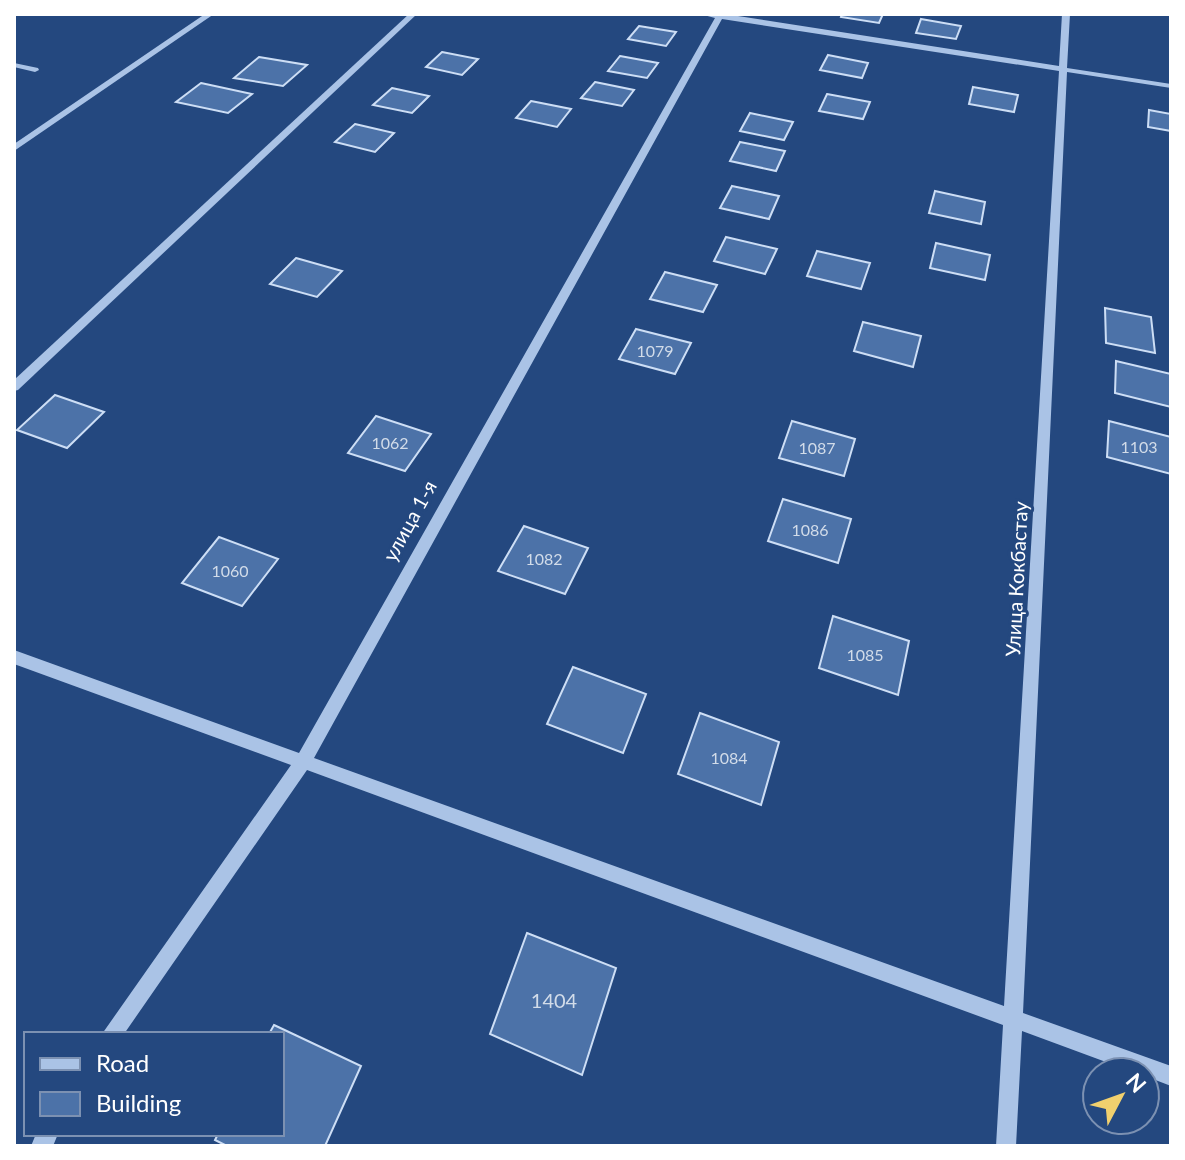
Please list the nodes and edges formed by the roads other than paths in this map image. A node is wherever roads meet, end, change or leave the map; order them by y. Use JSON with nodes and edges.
{"nodes":[{"id":1,"x":210,"y":14,"type":"edge"},
{"id":2,"x":413,"y":14,"type":"edge"},
{"id":3,"x":704,"y":14,"type":"edge"},
{"id":4,"x":1066,"y":14,"type":"edge"},
{"id":5,"x":720,"y":15,"type":"edge"},
{"id":6,"x":14,"y":65,"type":"edge"},
{"id":7,"x":35,"y":70,"type":"dead end"},
{"id":8,"x":1063,"y":70,"type":"junction"},
{"id":9,"x":1171,"y":86,"type":"edge"},
{"id":10,"x":14,"y":148,"type":"edge"},
{"id":11,"x":14,"y":387,"type":"edge"},
{"id":12,"x":14,"y":657,"type":"edge"},
{"id":13,"x":303,"y":762,"type":"junction"},
{"id":14,"x":1014,"y":1020,"type":"junction"},
{"id":15,"x":113,"y":1032,"type":"edge"},
{"id":16,"x":1171,"y":1076,"type":"edge"},
{"id":17,"x":1006,"y":1146,"type":"edge"}],
"edges":[{"from":1,"to":10,"type":"street"},
{"from":2,"to":11,"type":"street"},
{"from":3,"to":5,"type":"street"},
{"from":4,"to":8,"type":"street","name":"Улица Кокбастау"},
{"from":5,"to":8,"type":"street"},
{"from":5,"to":13,"type":"street","name":"улица 1-я"},
{"from":6,"to":7,"type":"street"},
{"from":8,"to":9,"type":"street"},
{"from":8,"to":14,"type":"street","name":"Улица Кокбастау"},
{"from":12,"to":13,"type":"street"},
{"from":13,"to":14,"type":"street"},
{"from":13,"to":15,"type":"street","name":"улица 1-я"},
{"from":14,"to":16,"type":"street"},
{"from":14,"to":17,"type":"street","name":"Улица Кокбастау"}]}
